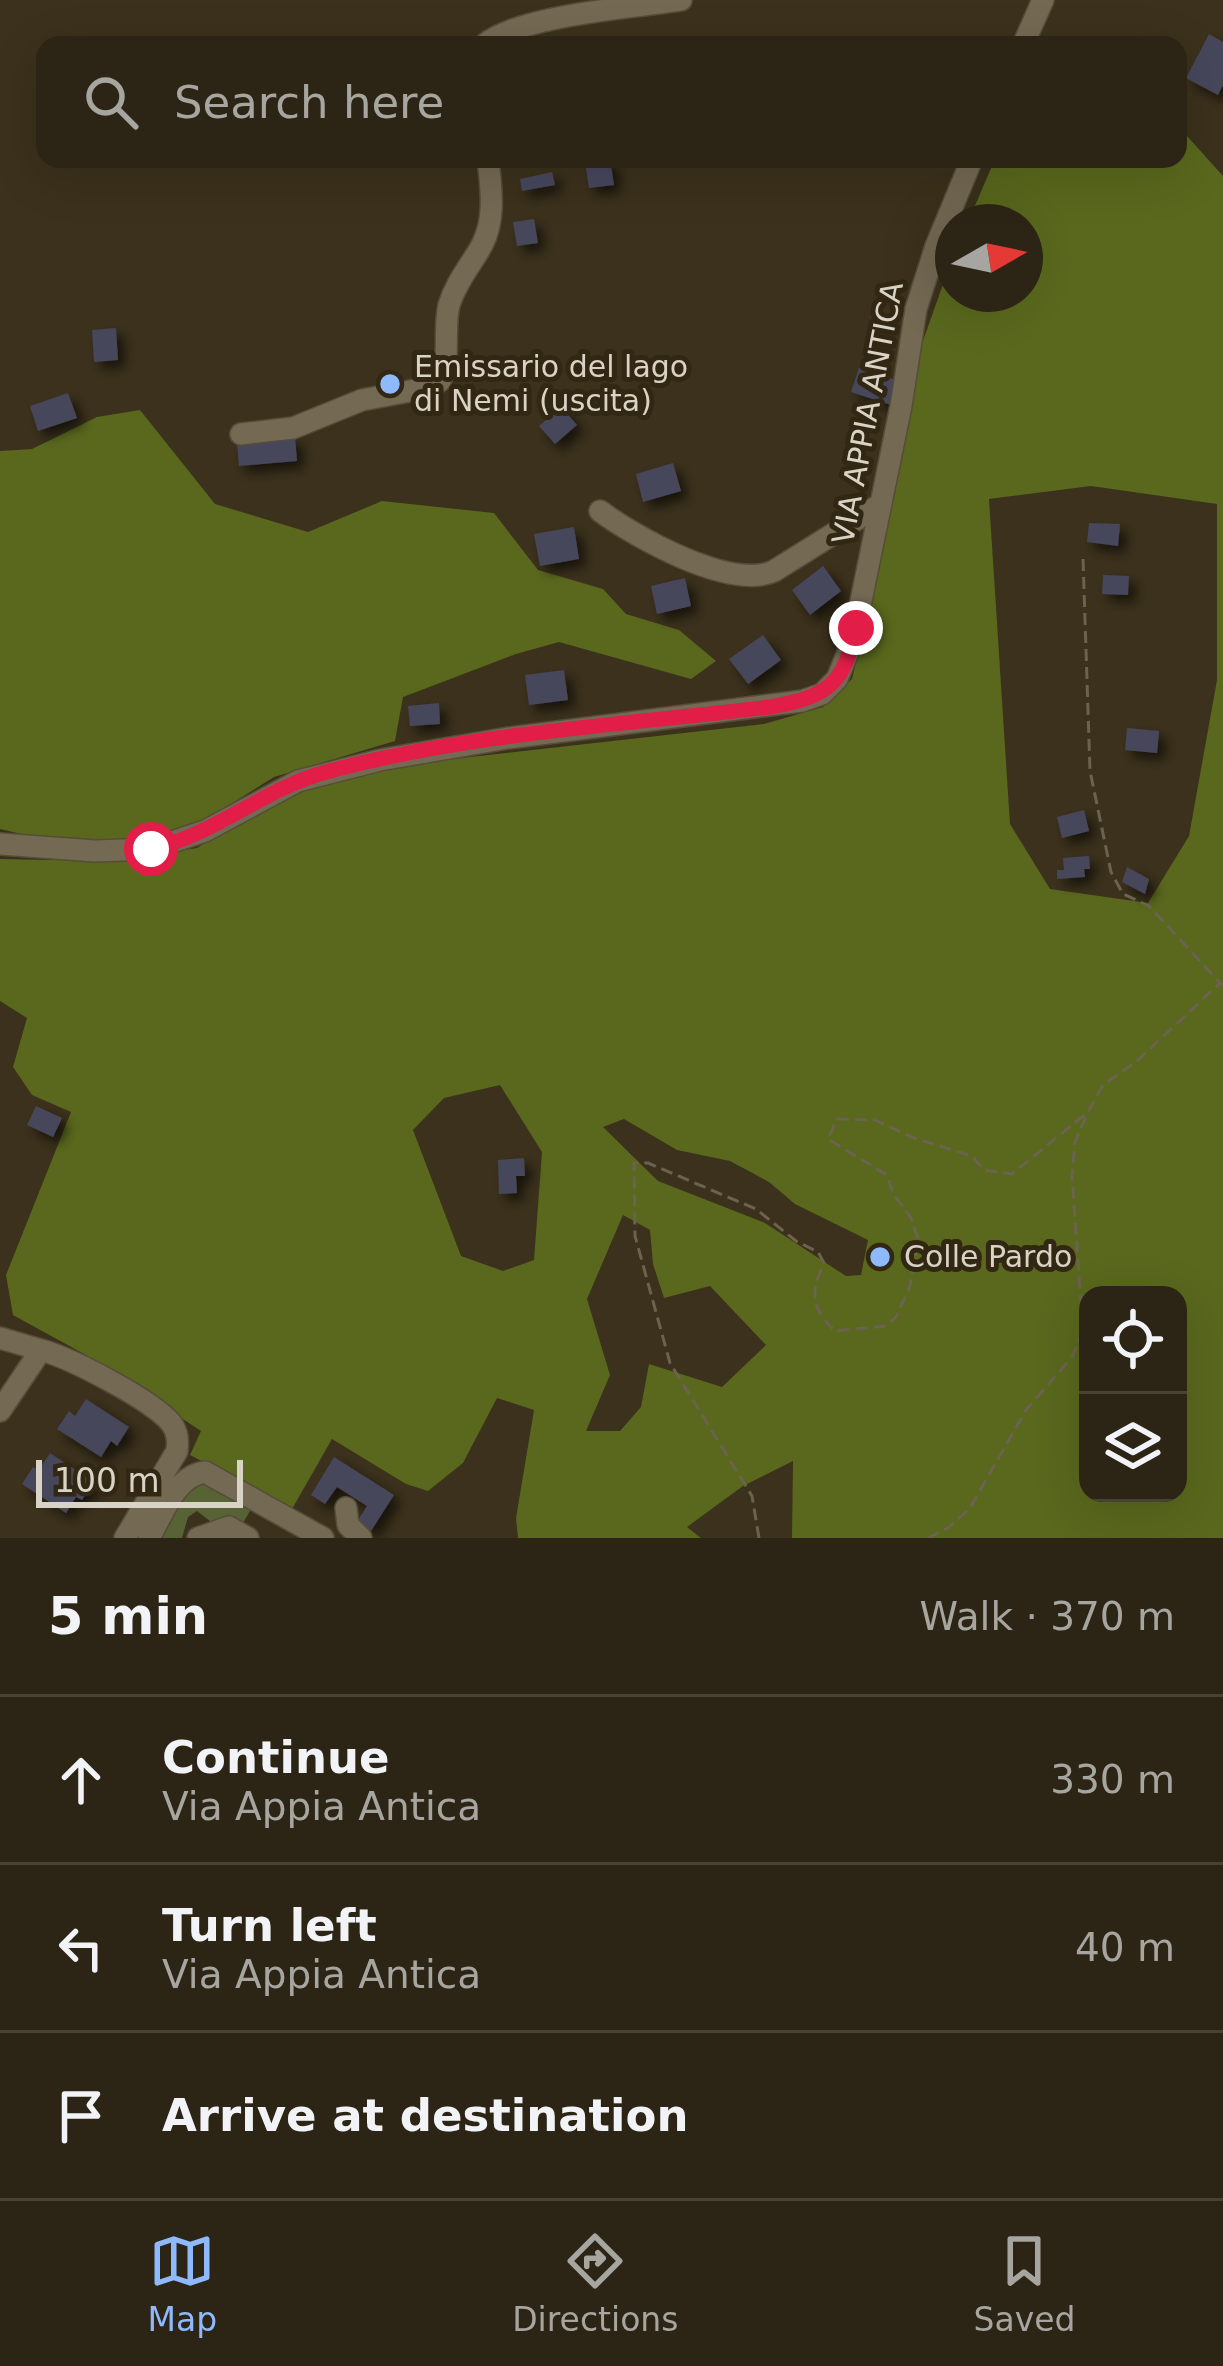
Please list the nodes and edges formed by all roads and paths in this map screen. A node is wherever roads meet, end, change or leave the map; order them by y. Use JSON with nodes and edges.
{"nodes":[{"id":1,"x":681,"y":0,"type":"edge"},
{"id":2,"x":1043,"y":0,"type":"edge"},
{"id":3,"x":498,"y":36,"type":"edge"},
{"id":4,"x":1028,"y":36,"type":"edge"},
{"id":5,"x":488,"y":168,"type":"edge"},
{"id":6,"x":968,"y":168,"type":"edge"},
{"id":7,"x":241,"y":434,"type":"dead end"},
{"id":8,"x":881,"y":504,"type":"junction"},
{"id":9,"x":600,"y":511,"type":"dead end"},
{"id":10,"x":1083,"y":559,"type":"dead end"},
{"id":11,"x":0,"y":844,"type":"edge"},
{"id":12,"x":1222,"y":984,"type":"edge"},
{"id":13,"x":1088,"y":1112,"type":"junction"},
{"id":14,"x":0,"y":1338,"type":"edge"},
{"id":15,"x":41,"y":1350,"type":"junction"},
{"id":16,"x":0,"y":1411,"type":"edge"},
{"id":17,"x":262,"y":1503,"type":"junction"},
{"id":18,"x":346,"y":1508,"type":"dead end"},
{"id":19,"x":316,"y":1536,"type":"edge"},
{"id":20,"x":243,"y":1537,"type":"edge"},
{"id":21,"x":124,"y":1538,"type":"edge"},
{"id":22,"x":149,"y":1538,"type":"edge"},
{"id":23,"x":197,"y":1538,"type":"edge"},
{"id":24,"x":361,"y":1538,"type":"edge"},
{"id":25,"x":759,"y":1538,"type":"edge"},
{"id":26,"x":928,"y":1538,"type":"edge"}],
"edges":[{"from":1,"to":3,"type":"street"},
{"from":2,"to":4,"type":"street"},
{"from":5,"to":7,"type":"street"},
{"from":6,"to":8,"type":"street","name":"VIA APPIA ANTICA"},
{"from":8,"to":9,"type":"street"},
{"from":8,"to":11,"type":"street","name":"VIA APPIA ANTICA"},
{"from":10,"to":12,"type":"path"},
{"from":12,"to":13,"type":"path"},
{"from":13,"to":25,"type":"path"},
{"from":13,"to":26,"type":"path"},
{"from":14,"to":15,"type":"street"},
{"from":15,"to":16,"type":"street"},
{"from":15,"to":21,"type":"street"},
{"from":17,"to":19,"type":"street"},
{"from":17,"to":20,"type":"street"},
{"from":17,"to":22,"type":"street"},
{"from":18,"to":24,"type":"street"},
{"from":20,"to":23,"type":"street"}]}
